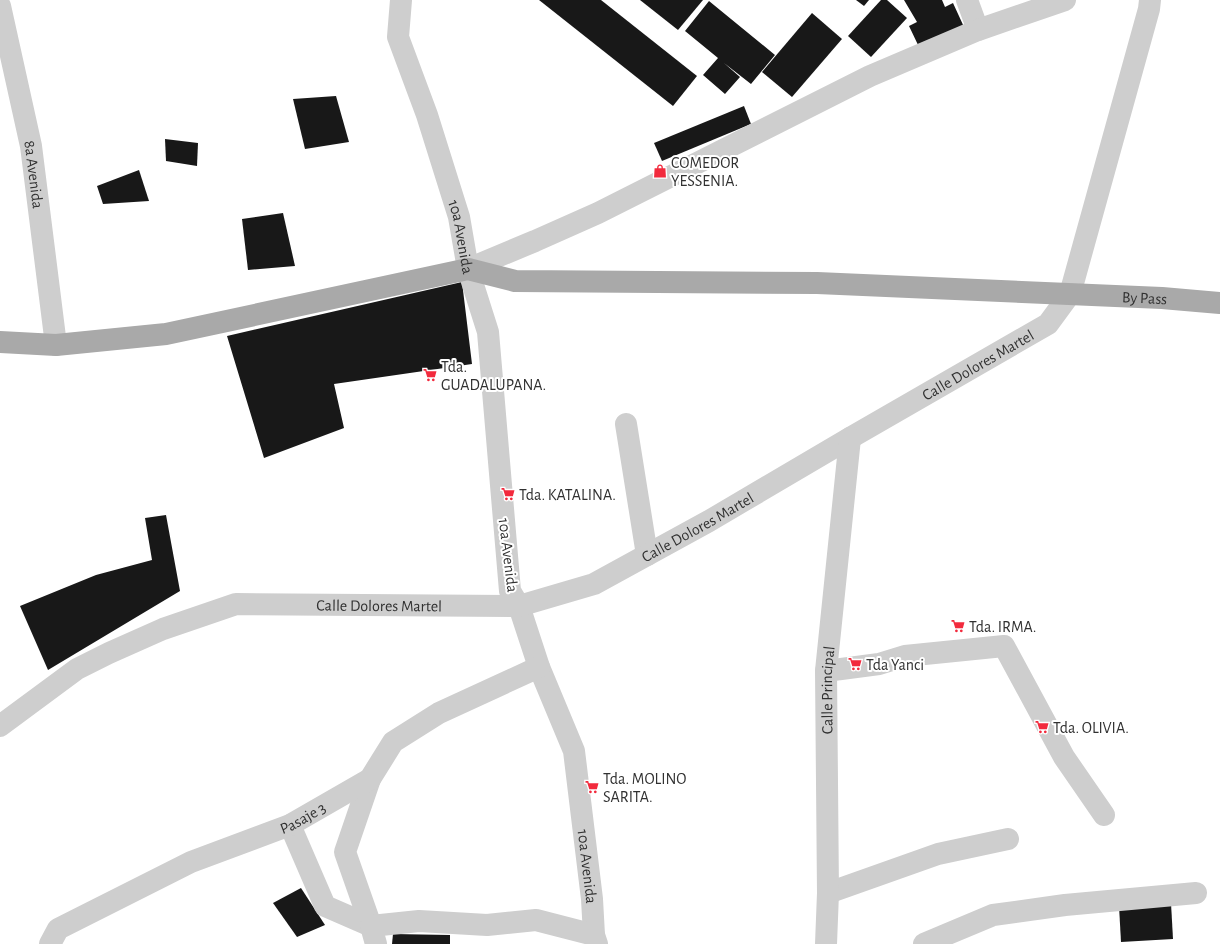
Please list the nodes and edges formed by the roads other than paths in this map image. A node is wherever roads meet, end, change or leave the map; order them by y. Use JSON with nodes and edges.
{"nodes":[{"id":1,"x":401,"y":0,"type":"edge"},
{"id":2,"x":967,"y":0,"type":"edge"},
{"id":3,"x":1065,"y":0,"type":"edge"},
{"id":4,"x":1150,"y":0,"type":"edge"},
{"id":5,"x":0,"y":6,"type":"edge"},
{"id":6,"x":978,"y":30,"type":"junction"},
{"id":7,"x":468,"y":269,"type":"junction"},
{"id":8,"x":1070,"y":294,"type":"junction"},
{"id":9,"x":1220,"y":303,"type":"edge"},
{"id":10,"x":0,"y":342,"type":"edge"},
{"id":11,"x":56,"y":345,"type":"junction"},
{"id":12,"x":626,"y":424,"type":"dead end"},
{"id":13,"x":850,"y":438,"type":"junction"},
{"id":14,"x":647,"y":555,"type":"junction"},
{"id":15,"x":519,"y":606,"type":"junction"},
{"id":16,"x":539,"y":667,"type":"junction"},
{"id":17,"x":826,"y":671,"type":"junction"},
{"id":18,"x":0,"y":726,"type":"edge"},
{"id":19,"x":370,"y":779,"type":"junction"},
{"id":20,"x":1104,"y":815,"type":"dead end"},
{"id":21,"x":290,"y":825,"type":"junction"},
{"id":22,"x":1008,"y":839,"type":"dead end"},
{"id":23,"x":828,"y":893,"type":"junction"},
{"id":24,"x":1196,"y":893,"type":"dead end"},
{"id":25,"x":374,"y":935,"type":"edge"},
{"id":26,"x":596,"y":940,"type":"edge"},
{"id":27,"x":50,"y":944,"type":"edge"},
{"id":28,"x":826,"y":944,"type":"edge"},
{"id":29,"x":924,"y":944,"type":"edge"}],
"edges":[{"from":1,"to":7,"type":"street","name":"10a Avenida"},
{"from":2,"to":6,"type":"street"},
{"from":3,"to":6,"type":"street"},
{"from":4,"to":8,"type":"street","name":"Calle Dolores Martel"},
{"from":5,"to":11,"type":"street","name":"8a Avenida"},
{"from":6,"to":7,"type":"street"},
{"from":7,"to":8,"type":"main road","name":"By Pass"},
{"from":7,"to":11,"type":"main road"},
{"from":7,"to":15,"type":"street","name":"10a Avenida"},
{"from":8,"to":9,"type":"main road","name":"By Pass"},
{"from":8,"to":13,"type":"street","name":"Calle Dolores Martel"},
{"from":10,"to":11,"type":"main road"},
{"from":12,"to":14,"type":"street"},
{"from":13,"to":14,"type":"street","name":"Calle Dolores Martel"},
{"from":13,"to":17,"type":"street","name":"Calle Principal"},
{"from":14,"to":15,"type":"street","name":"Calle Dolores Martel"},
{"from":15,"to":16,"type":"street","name":"10a Avenida"},
{"from":15,"to":18,"type":"street","name":"Calle Dolores Martel"},
{"from":16,"to":19,"type":"street","name":"Pasaje 3"},
{"from":16,"to":26,"type":"street","name":"10a Avenida"},
{"from":17,"to":20,"type":"street"},
{"from":17,"to":23,"type":"street","name":"Calle Principal"},
{"from":19,"to":21,"type":"street","name":"Pasaje 3"},
{"from":19,"to":25,"type":"street"},
{"from":21,"to":25,"type":"street"},
{"from":21,"to":27,"type":"street","name":"Pasaje 3"},
{"from":22,"to":23,"type":"street"},
{"from":23,"to":28,"type":"street","name":"Calle Principal"},
{"from":24,"to":29,"type":"street"},
{"from":25,"to":26,"type":"street"}]}
